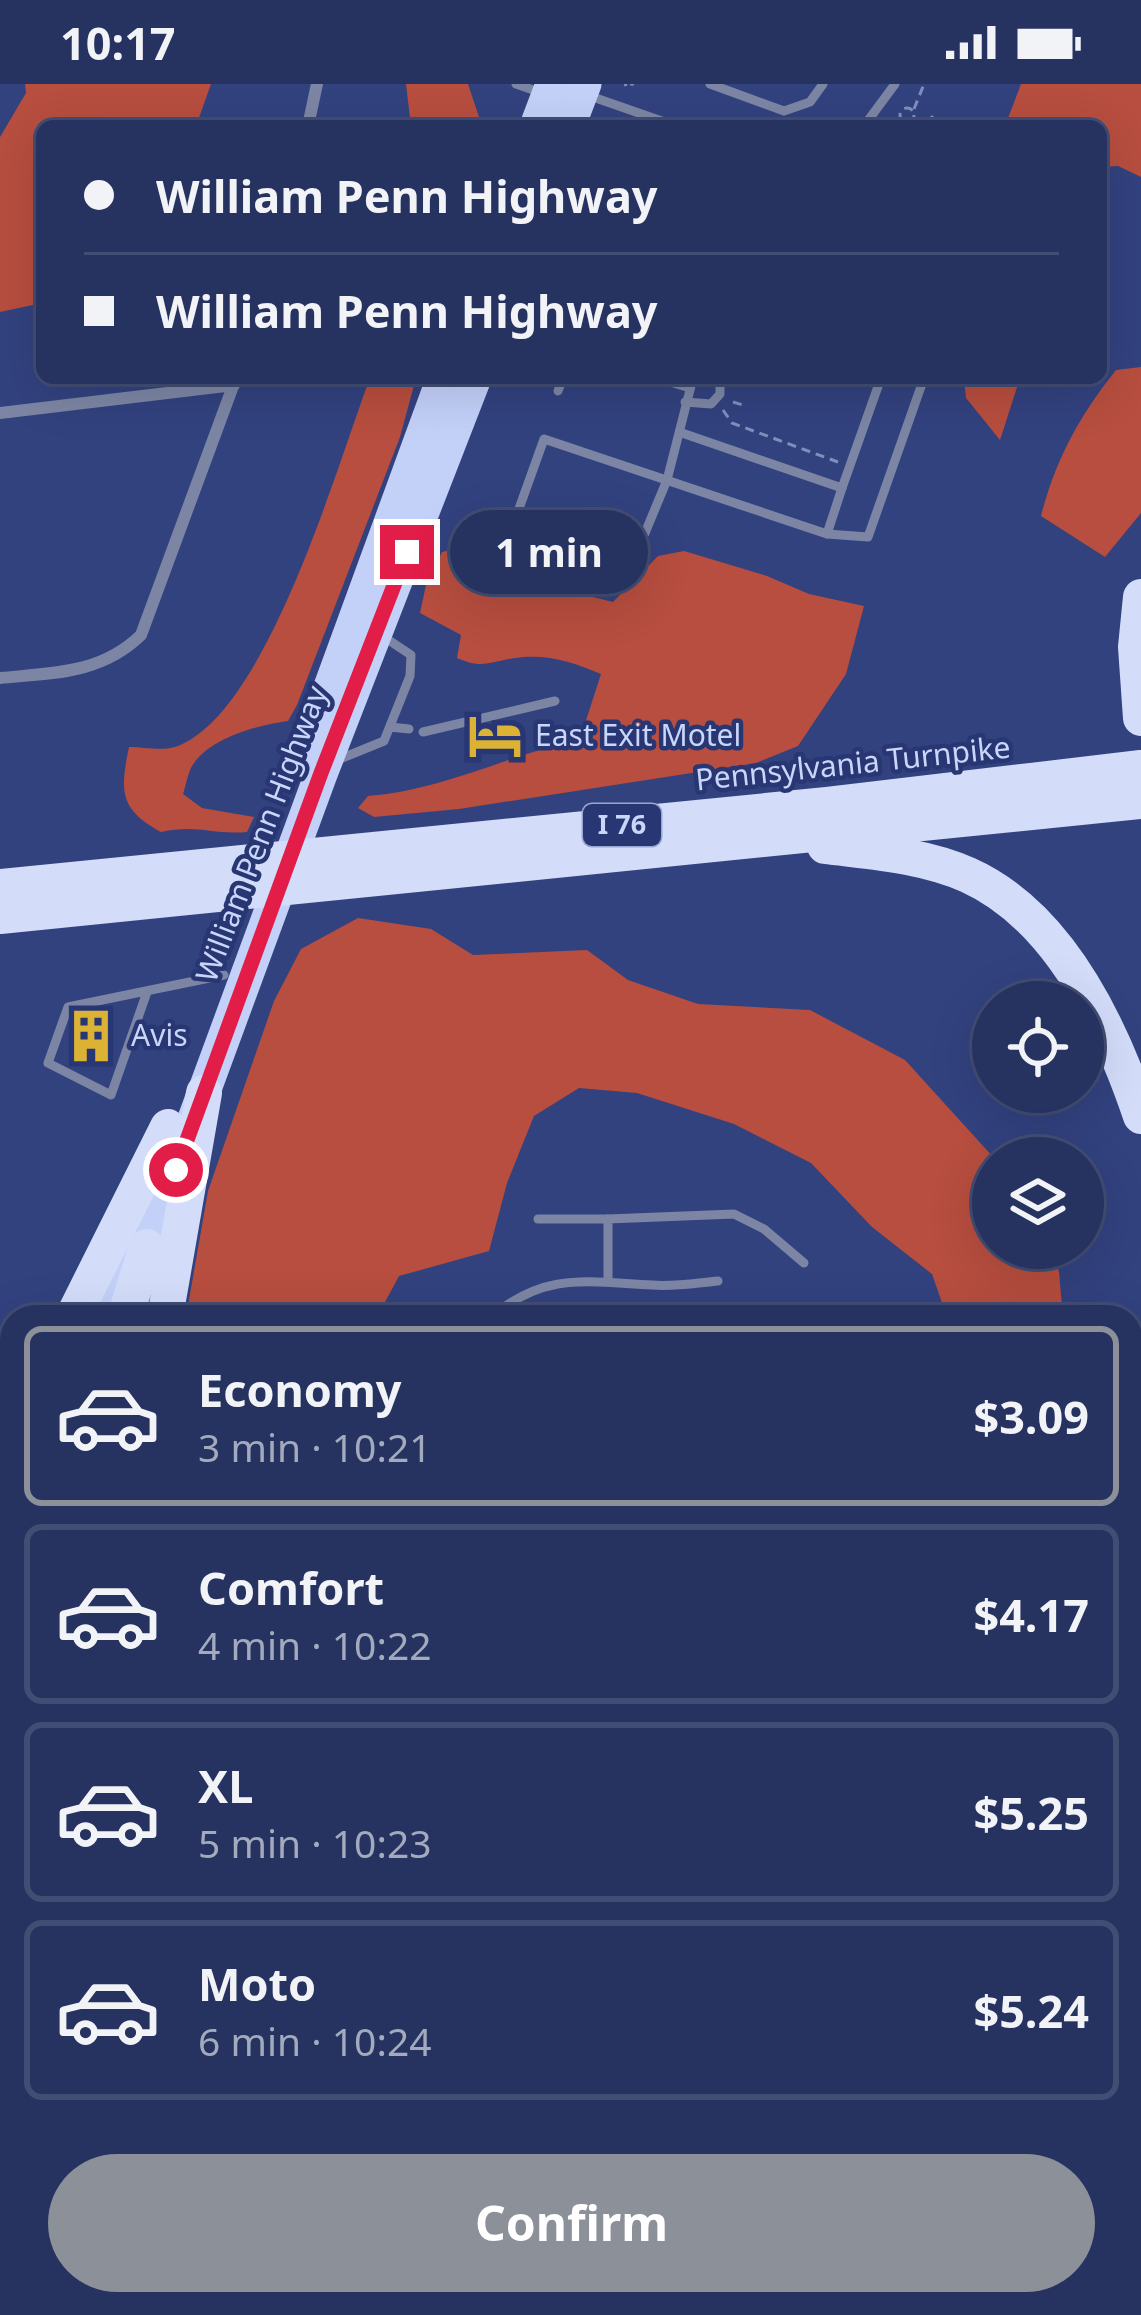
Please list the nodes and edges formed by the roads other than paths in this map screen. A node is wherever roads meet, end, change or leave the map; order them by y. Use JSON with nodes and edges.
{"nodes":[{"id":1,"x":317,"y":84,"type":"edge"},
{"id":2,"x":710,"y":84,"type":"edge"},
{"id":3,"x":823,"y":84,"type":"edge"},
{"id":4,"x":895,"y":84,"type":"edge"},
{"id":5,"x":561,"y":104,"type":"edge"},
{"id":6,"x":309,"y":120,"type":"edge"},
{"id":7,"x":645,"y":120,"type":"edge"},
{"id":8,"x":868,"y":120,"type":"edge"},
{"id":9,"x":213,"y":384,"type":"edge"},
{"id":10,"x":234,"y":384,"type":"edge"},
{"id":11,"x":441,"y":384,"type":"edge"},
{"id":12,"x":473,"y":384,"type":"edge"},
{"id":13,"x":561,"y":384,"type":"edge"},
{"id":14,"x":691,"y":384,"type":"edge"},
{"id":15,"x":720,"y":384,"type":"edge"},
{"id":16,"x":879,"y":384,"type":"edge"},
{"id":17,"x":922,"y":384,"type":"edge"},
{"id":18,"x":558,"y":391,"type":"dead end"},
{"id":19,"x":686,"y":402,"type":"junction"},
{"id":20,"x":0,"y":413,"type":"edge"},
{"id":21,"x":682,"y":433,"type":"junction"},
{"id":22,"x":667,"y":480,"type":"junction"},
{"id":23,"x":842,"y":488,"type":"junction"},
{"id":24,"x":610,"y":531,"type":"dead end"},
{"id":25,"x":645,"y":533,"type":"junction"},
{"id":26,"x":827,"y":534,"type":"junction"},
{"id":27,"x":1141,"y":597,"type":"edge"},
{"id":28,"x":376,"y":633,"type":"junction"},
{"id":29,"x":0,"y":678,"type":"edge"},
{"id":30,"x":555,"y":701,"type":"dead end"},
{"id":31,"x":1141,"y":718,"type":"edge"},
{"id":32,"x":391,"y":728,"type":"junction"},
{"id":33,"x":410,"y":729,"type":"dead end"},
{"id":34,"x":423,"y":732,"type":"dead end"},
{"id":35,"x":324,"y":766,"type":"junction"},
{"id":36,"x":1141,"y":768,"type":"edge"},
{"id":37,"x":1141,"y":801,"type":"edge"},
{"id":38,"x":756,"y":838,"type":"junction"},
{"id":39,"x":368,"y":864,"type":"junction"},
{"id":40,"x":186,"y":883,"type":"junction"},
{"id":41,"x":0,"y":887,"type":"edge"},
{"id":42,"x":0,"y":916,"type":"edge"},
{"id":43,"x":224,"y":975,"type":"junction"},
{"id":44,"x":147,"y":992,"type":"junction"},
{"id":45,"x":204,"y":1093,"type":"junction"},
{"id":46,"x":1141,"y":1116,"type":"edge"},
{"id":47,"x":168,"y":1126,"type":"junction"},
{"id":48,"x":538,"y":1219,"type":"dead end"},
{"id":49,"x":608,"y":1219,"type":"junction"},
{"id":50,"x":147,"y":1247,"type":"joint"},
{"id":51,"x":805,"y":1263,"type":"dead end"},
{"id":52,"x":608,"y":1280,"type":"junction"},
{"id":53,"x":718,"y":1281,"type":"dead end"},
{"id":54,"x":79,"y":1305,"type":"edge"},
{"id":55,"x":102,"y":1305,"type":"edge"},
{"id":56,"x":127,"y":1305,"type":"edge"},
{"id":57,"x":167,"y":1305,"type":"edge"},
{"id":58,"x":505,"y":1305,"type":"edge"}],
"edges":[{"from":1,"to":6,"type":"street"},
{"from":2,"to":3,"type":"lane"},
{"from":4,"to":8,"type":"lane"},
{"from":5,"to":7,"type":"lane"},
{"from":9,"to":20,"type":"street"},
{"from":10,"to":29,"type":"street"},
{"from":11,"to":43,"type":"highway","name":"William Penn Highway"},
{"from":12,"to":28,"type":"highway","name":"William Penn Highway"},
{"from":13,"to":18,"type":"lane"},
{"from":14,"to":19,"type":"lane"},
{"from":15,"to":19,"type":"lane"},
{"from":16,"to":23,"type":"lane"},
{"from":17,"to":26,"type":"lane"},
{"from":19,"to":21,"type":"lane"},
{"from":21,"to":22,"type":"lane"},
{"from":21,"to":23,"type":"lane"},
{"from":22,"to":25,"type":"lane"},
{"from":22,"to":25,"type":"lane"},
{"from":22,"to":26,"type":"lane"},
{"from":23,"to":26,"type":"lane"},
{"from":24,"to":25,"type":"lane"},
{"from":27,"to":31,"type":"highway"},
{"from":28,"to":32,"type":"lane"},
{"from":28,"to":35,"type":"highway","name":"William Penn Highway"},
{"from":30,"to":34,"type":"lane"},
{"from":32,"to":33,"type":"lane"},
{"from":32,"to":35,"type":"lane"},
{"from":35,"to":45,"type":"highway","name":"William Penn Highway"},
{"from":36,"to":39,"type":"highway","name":"Pennsylvania Turnpike","number":"I 76"},
{"from":37,"to":38,"type":"highway","name":"Pennsylvania Turnpike","number":"I 76"},
{"from":38,"to":39,"type":"highway","name":"Pennsylvania Turnpike","number":"I 76"},
{"from":38,"to":46,"type":"highway"},
{"from":39,"to":40,"type":"highway","name":"Pennsylvania Turnpike","number":"I 76"},
{"from":40,"to":41,"type":"highway","name":"Pennsylvania Turnpike","number":"I 76"},
{"from":40,"to":42,"type":"highway","name":"Pennsylvania Turnpike","number":"I 76"},
{"from":43,"to":44,"type":"lane"},
{"from":43,"to":47,"type":"highway","name":"William Penn Highway"},
{"from":44,"to":44,"type":"lane"},
{"from":45,"to":50,"type":"highway","name":"William Penn Highway"},
{"from":45,"to":57,"type":"highway"},
{"from":47,"to":54,"type":"highway"},
{"from":47,"to":55,"type":"highway","name":"William Penn Highway"},
{"from":48,"to":49,"type":"lane"},
{"from":49,"to":51,"type":"lane"},
{"from":49,"to":52,"type":"lane"},
{"from":50,"to":56,"type":"highway"},
{"from":52,"to":53,"type":"lane"},
{"from":52,"to":58,"type":"lane"}]}
